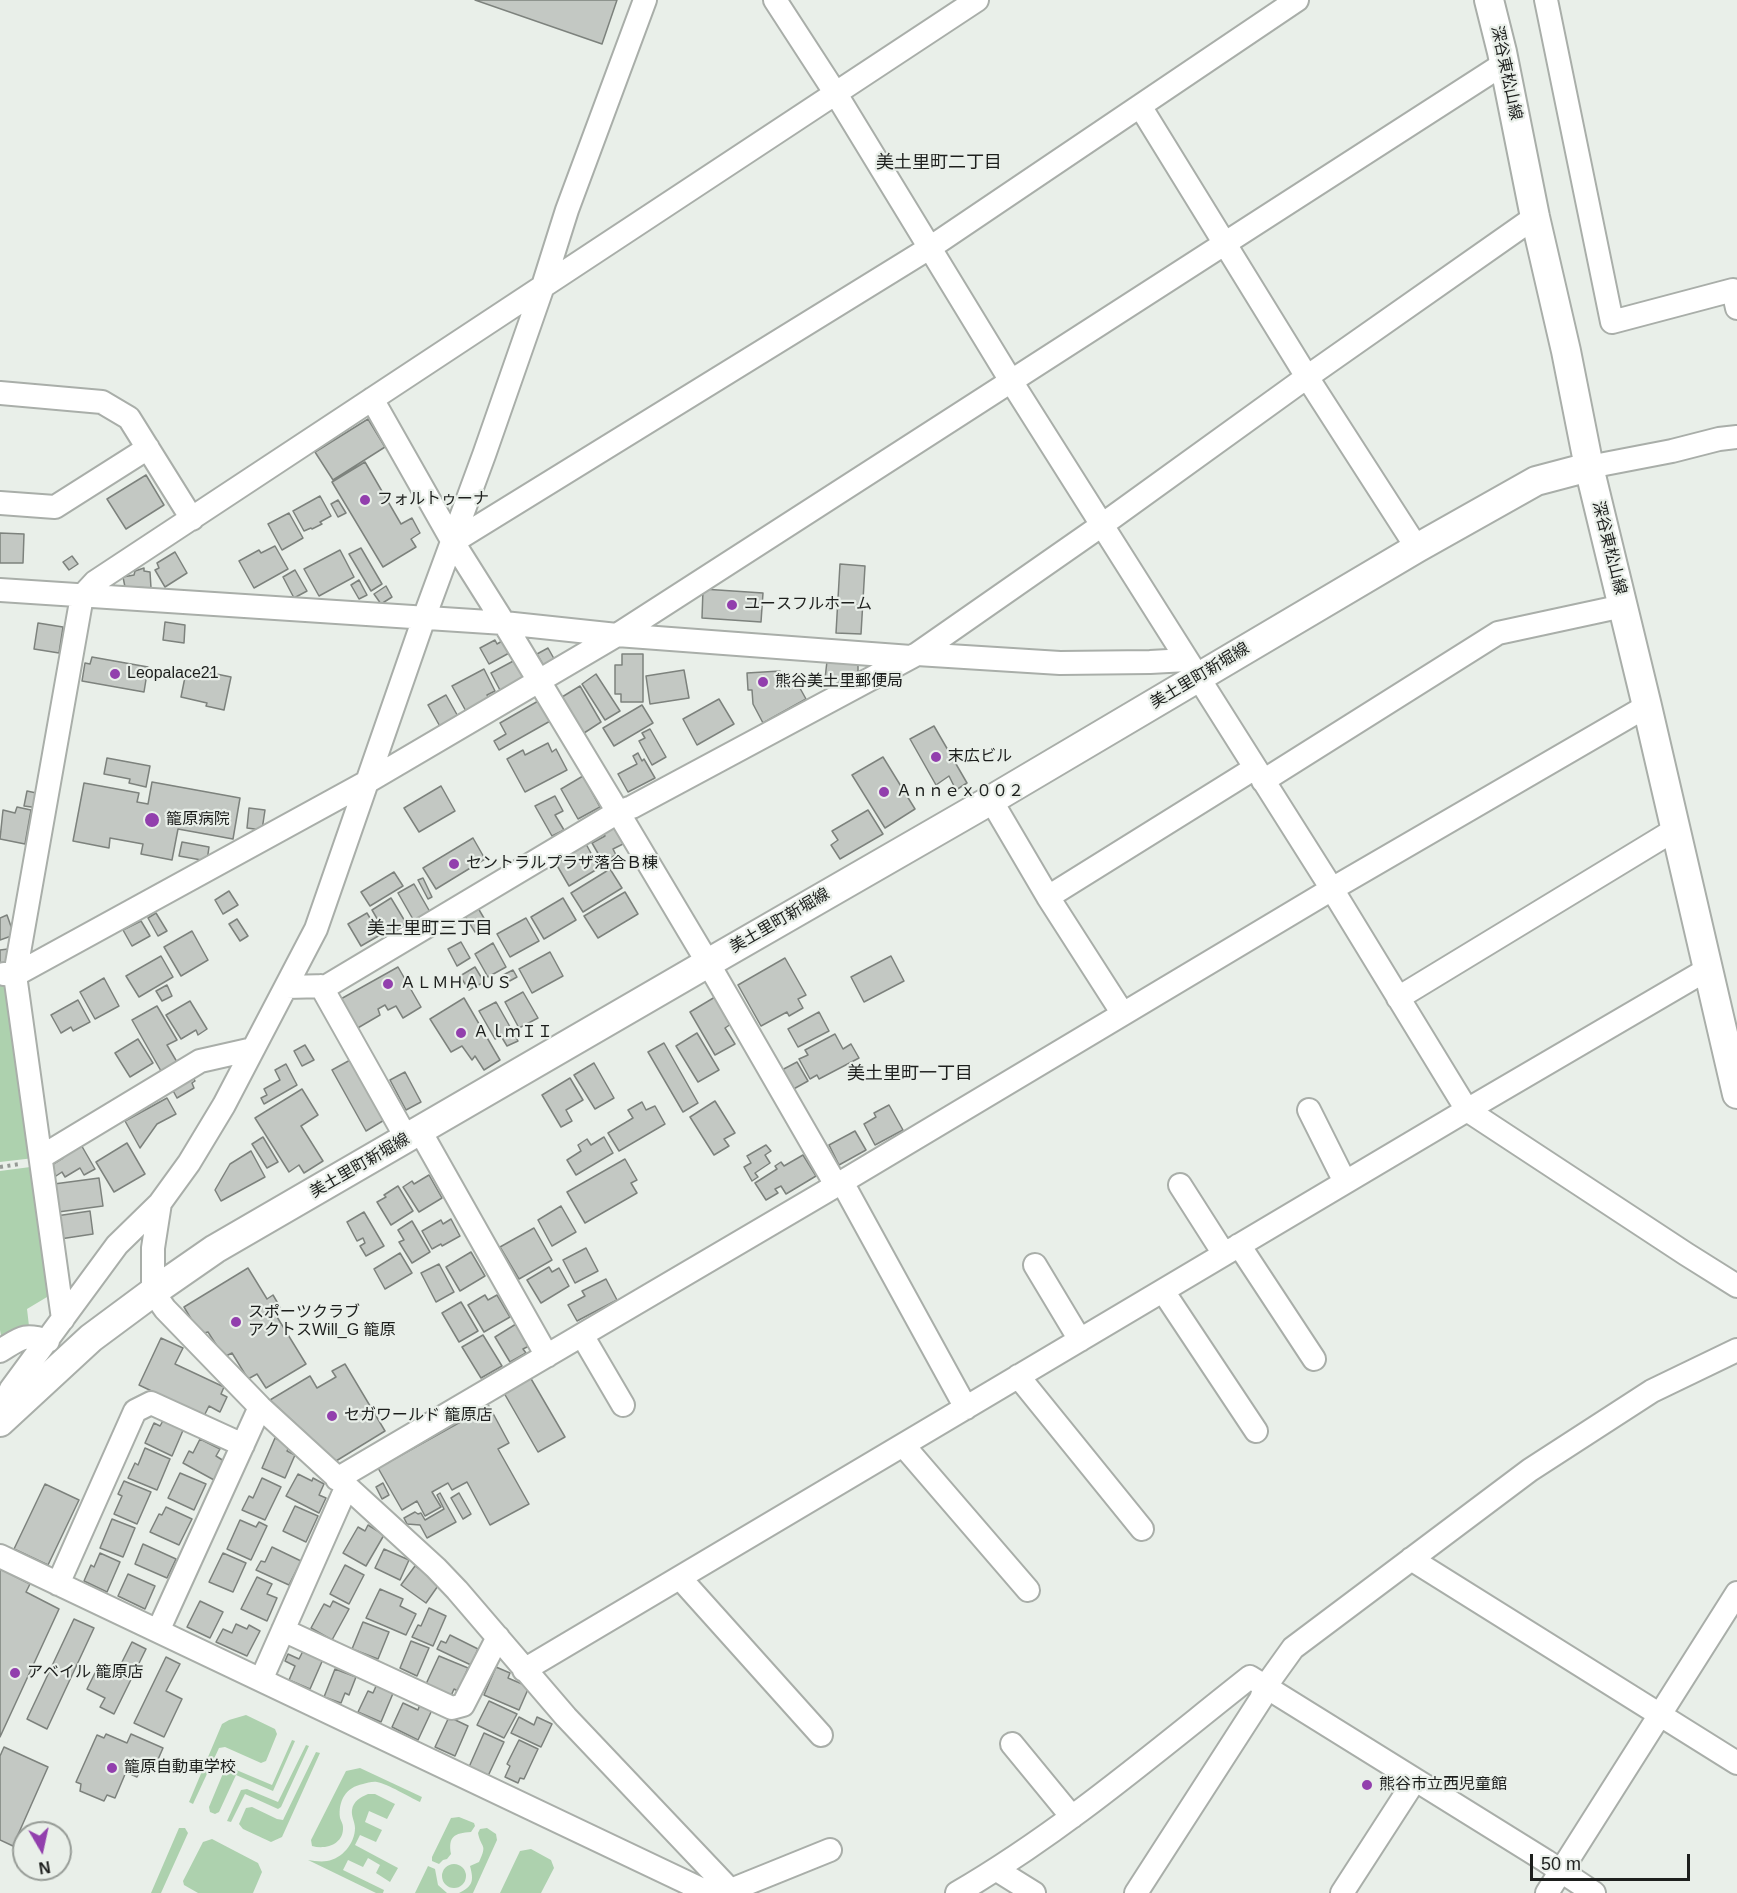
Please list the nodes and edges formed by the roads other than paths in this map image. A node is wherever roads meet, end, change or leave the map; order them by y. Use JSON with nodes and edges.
{"nodes":[{"id":1,"x":645,"y":0,"type":"edge"},
{"id":2,"x":775,"y":0,"type":"edge"},
{"id":3,"x":1297,"y":0,"type":"edge"},
{"id":4,"x":1490,"y":0,"type":"edge"},
{"id":5,"x":1546,"y":0,"type":"edge"},
{"id":6,"x":973,"y":1,"type":"edge"},
{"id":7,"x":1505,"y":63,"type":"junction"},
{"id":8,"x":837,"y":94,"type":"junction"},
{"id":9,"x":1140,"y":106,"type":"junction"},
{"id":10,"x":1535,"y":217,"type":"junction"},
{"id":11,"x":1225,"y":243,"type":"junction"},
{"id":12,"x":931,"y":247,"type":"junction"},
{"id":13,"x":543,"y":286,"type":"junction"},
{"id":14,"x":1737,"y":308,"type":"edge"},
{"id":15,"x":1306,"y":377,"type":"junction"},
{"id":16,"x":1011,"y":381,"type":"junction"},
{"id":17,"x":0,"y":393,"type":"edge"},
{"id":18,"x":372,"y":399,"type":"junction"},
{"id":19,"x":1737,"y":437,"type":"edge"},
{"id":20,"x":148,"y":448,"type":"junction"},
{"id":21,"x":1589,"y":467,"type":"junction"},
{"id":22,"x":0,"y":503,"type":"edge"},
{"id":23,"x":192,"y":519,"type":"junction"},
{"id":24,"x":1102,"y":525,"type":"junction"},
{"id":25,"x":453,"y":542,"type":"junction"},
{"id":26,"x":1417,"y":548,"type":"junction"},
{"id":27,"x":0,"y":590,"type":"edge"},
{"id":28,"x":82,"y":596,"type":"junction"},
{"id":29,"x":1623,"y":606,"type":"junction"},
{"id":30,"x":424,"y":618,"type":"junction"},
{"id":31,"x":504,"y":623,"type":"junction"},
{"id":32,"x":617,"y":635,"type":"junction"},
{"id":33,"x":914,"y":655,"type":"junction"},
{"id":34,"x":1192,"y":668,"type":"junction"},
{"id":35,"x":539,"y":681,"type":"junction"},
{"id":36,"x":1647,"y":706,"type":"junction"},
{"id":37,"x":1259,"y":775,"type":"junction"},
{"id":38,"x":367,"y":782,"type":"junction"},
{"id":39,"x":992,"y":800,"type":"junction"},
{"id":40,"x":618,"y":812,"type":"junction"},
{"id":41,"x":1676,"y":829,"type":"junction"},
{"id":42,"x":1332,"y":889,"type":"junction"},
{"id":43,"x":1048,"y":897,"type":"junction"},
{"id":44,"x":708,"y":963,"type":"junction"},
{"id":45,"x":1708,"y":969,"type":"junction"},
{"id":46,"x":8,"y":974,"type":"edge"},
{"id":47,"x":321,"y":986,"type":"junction"},
{"id":48,"x":286,"y":987,"type":"junction"},
{"id":49,"x":1398,"y":998,"type":"junction"},
{"id":50,"x":1123,"y":1014,"type":"junction"},
{"id":51,"x":253,"y":1049,"type":"junction"},
{"id":52,"x":1737,"y":1093,"type":"edge"},
{"id":53,"x":1309,"y":1110,"type":"dead end"},
{"id":54,"x":1467,"y":1110,"type":"junction"},
{"id":55,"x":414,"y":1135,"type":"junction"},
{"id":56,"x":35,"y":1160,"type":"junction"},
{"id":57,"x":1345,"y":1182,"type":"junction"},
{"id":58,"x":839,"y":1184,"type":"junction"},
{"id":59,"x":1180,"y":1185,"type":"dead end"},
{"id":60,"x":160,"y":1203,"type":"junction"},
{"id":61,"x":1232,"y":1250,"type":"junction"},
{"id":62,"x":1035,"y":1265,"type":"dead end"},
{"id":63,"x":1737,"y":1286,"type":"edge"},
{"id":64,"x":1162,"y":1291,"type":"junction"},
{"id":65,"x":153,"y":1292,"type":"junction"},
{"id":66,"x":63,"y":1319,"type":"junction"},
{"id":67,"x":582,"y":1335,"type":"junction"},
{"id":68,"x":1080,"y":1340,"type":"junction"},
{"id":69,"x":48,"y":1341,"type":"junction"},
{"id":70,"x":1737,"y":1350,"type":"edge"},
{"id":71,"x":0,"y":1351,"type":"edge"},
{"id":72,"x":547,"y":1356,"type":"junction"},
{"id":73,"x":1314,"y":1359,"type":"dead end"},
{"id":74,"x":1018,"y":1376,"type":"junction"},
{"id":75,"x":623,"y":1405,"type":"dead end"},
{"id":76,"x":260,"y":1407,"type":"junction"},
{"id":77,"x":966,"y":1408,"type":"junction"},
{"id":78,"x":0,"y":1412,"type":"edge"},
{"id":79,"x":0,"y":1422,"type":"edge"},
{"id":80,"x":1256,"y":1431,"type":"dead end"},
{"id":81,"x":243,"y":1445,"type":"junction"},
{"id":82,"x":903,"y":1445,"type":"junction"},
{"id":83,"x":342,"y":1483,"type":"junction"},
{"id":84,"x":1142,"y":1529,"type":"dead end"},
{"id":85,"x":0,"y":1556,"type":"edge"},
{"id":86,"x":1411,"y":1559,"type":"junction"},
{"id":87,"x":680,"y":1578,"type":"junction"},
{"id":88,"x":58,"y":1584,"type":"junction"},
{"id":89,"x":1028,"y":1590,"type":"dead end"},
{"id":90,"x":1737,"y":1593,"type":"edge"},
{"id":91,"x":284,"y":1630,"type":"junction"},
{"id":92,"x":158,"y":1631,"type":"junction"},
{"id":93,"x":498,"y":1637,"type":"junction"},
{"id":94,"x":525,"y":1670,"type":"junction"},
{"id":95,"x":261,"y":1680,"type":"junction"},
{"id":96,"x":1265,"y":1687,"type":"junction"},
{"id":97,"x":1659,"y":1715,"type":"junction"},
{"id":98,"x":821,"y":1735,"type":"dead end"},
{"id":99,"x":1012,"y":1744,"type":"dead end"},
{"id":100,"x":1737,"y":1763,"type":"edge"},
{"id":101,"x":1415,"y":1779,"type":"junction"},
{"id":102,"x":1072,"y":1817,"type":"junction"},
{"id":103,"x":831,"y":1850,"type":"dead end"},
{"id":104,"x":997,"y":1870,"type":"junction"},
{"id":105,"x":1560,"y":1872,"type":"junction"},
{"id":106,"x":718,"y":1888,"type":"edge"},
{"id":107,"x":957,"y":1893,"type":"edge"},
{"id":108,"x":1034,"y":1893,"type":"edge"},
{"id":109,"x":1136,"y":1893,"type":"edge"},
{"id":110,"x":1342,"y":1893,"type":"edge"},
{"id":111,"x":1547,"y":1893,"type":"edge"},
{"id":112,"x":1594,"y":1893,"type":"edge"}],
"edges":[{"from":1,"to":13,"type":"street"},
{"from":2,"to":8,"type":"street"},
{"from":3,"to":9,"type":"street"},
{"from":4,"to":7,"type":"main road","name":"深谷東松山線"},
{"from":5,"to":14,"type":"street"},
{"from":6,"to":8,"type":"street"},
{"from":7,"to":10,"type":"main road","name":"深谷東松山線"},
{"from":7,"to":11,"type":"street"},
{"from":8,"to":12,"type":"street"},
{"from":8,"to":13,"type":"street"},
{"from":9,"to":11,"type":"street"},
{"from":9,"to":12,"type":"street"},
{"from":10,"to":15,"type":"street"},
{"from":10,"to":21,"type":"main road","name":"深谷東松山線"},
{"from":11,"to":15,"type":"street"},
{"from":11,"to":16,"type":"street"},
{"from":12,"to":16,"type":"street"},
{"from":12,"to":25,"type":"street"},
{"from":13,"to":18,"type":"street"},
{"from":13,"to":25,"type":"street"},
{"from":15,"to":24,"type":"street"},
{"from":15,"to":26,"type":"street"},
{"from":16,"to":24,"type":"street"},
{"from":16,"to":32,"type":"street"},
{"from":17,"to":20,"type":"street"},
{"from":18,"to":23,"type":"street"},
{"from":18,"to":25,"type":"street"},
{"from":19,"to":21,"type":"street"},
{"from":20,"to":22,"type":"street"},
{"from":20,"to":23,"type":"street"},
{"from":21,"to":26,"type":"main road","name":"美土里町新堀線"},
{"from":21,"to":29,"type":"main road","name":"深谷東松山線"},
{"from":23,"to":28,"type":"street"},
{"from":24,"to":33,"type":"street"},
{"from":24,"to":34,"type":"street"},
{"from":25,"to":30,"type":"street"},
{"from":25,"to":31,"type":"street"},
{"from":26,"to":34,"type":"main road","name":"美土里町新堀線"},
{"from":27,"to":28,"type":"street"},
{"from":28,"to":30,"type":"street"},
{"from":28,"to":46,"type":"street"},
{"from":29,"to":36,"type":"main road","name":"深谷東松山線"},
{"from":29,"to":37,"type":"street"},
{"from":30,"to":31,"type":"street"},
{"from":30,"to":38,"type":"street"},
{"from":31,"to":32,"type":"street"},
{"from":31,"to":35,"type":"street"},
{"from":32,"to":33,"type":"street"},
{"from":32,"to":35,"type":"street"},
{"from":33,"to":34,"type":"street"},
{"from":33,"to":40,"type":"street"},
{"from":34,"to":37,"type":"street"},
{"from":34,"to":39,"type":"main road","name":"美土里町新堀線"},
{"from":35,"to":38,"type":"street"},
{"from":35,"to":40,"type":"street"},
{"from":36,"to":41,"type":"main road","name":"深谷東松山線"},
{"from":36,"to":42,"type":"street"},
{"from":37,"to":42,"type":"street"},
{"from":37,"to":43,"type":"street"},
{"from":38,"to":46,"type":"street"},
{"from":38,"to":48,"type":"street"},
{"from":39,"to":43,"type":"street"},
{"from":39,"to":44,"type":"main road","name":"美土里町新堀線"},
{"from":40,"to":44,"type":"street"},
{"from":40,"to":47,"type":"street"},
{"from":41,"to":45,"type":"main road","name":"深谷東松山線"},
{"from":41,"to":49,"type":"street"},
{"from":42,"to":49,"type":"street"},
{"from":42,"to":50,"type":"street"},
{"from":43,"to":50,"type":"street"},
{"from":44,"to":55,"type":"main road","name":"美土里町新堀線"},
{"from":44,"to":58,"type":"street"},
{"from":45,"to":52,"type":"main road","name":"深谷東松山線"},
{"from":45,"to":54,"type":"street"},
{"from":46,"to":56,"type":"street"},
{"from":47,"to":48,"type":"street"},
{"from":47,"to":55,"type":"street"},
{"from":48,"to":51,"type":"street"},
{"from":49,"to":54,"type":"street"},
{"from":50,"to":58,"type":"street"},
{"from":51,"to":56,"type":"street"},
{"from":51,"to":60,"type":"street"},
{"from":53,"to":57,"type":"street"},
{"from":54,"to":57,"type":"street"},
{"from":54,"to":63,"type":"street"},
{"from":55,"to":65,"type":"main road","name":"美土里町新堀線"},
{"from":55,"to":72,"type":"street"},
{"from":56,"to":66,"type":"street"},
{"from":57,"to":61,"type":"street"},
{"from":58,"to":67,"type":"street"},
{"from":58,"to":77,"type":"street"},
{"from":59,"to":61,"type":"street"},
{"from":60,"to":65,"type":"street"},
{"from":60,"to":66,"type":"street"},
{"from":61,"to":64,"type":"street"},
{"from":61,"to":73,"type":"street"},
{"from":62,"to":68,"type":"street"},
{"from":64,"to":68,"type":"street"},
{"from":64,"to":80,"type":"street"},
{"from":65,"to":76,"type":"street"},
{"from":65,"to":79,"type":"main road","name":"美土里町新堀線"},
{"from":66,"to":69,"type":"street"},
{"from":67,"to":72,"type":"street"},
{"from":67,"to":75,"type":"street"},
{"from":68,"to":74,"type":"street"},
{"from":69,"to":71,"type":"street"},
{"from":69,"to":78,"type":"street"},
{"from":70,"to":86,"type":"street"},
{"from":72,"to":83,"type":"street"},
{"from":74,"to":77,"type":"street"},
{"from":74,"to":84,"type":"street"},
{"from":76,"to":81,"type":"street"},
{"from":76,"to":83,"type":"street"},
{"from":77,"to":82,"type":"street"},
{"from":81,"to":88,"type":"street"},
{"from":81,"to":92,"type":"street"},
{"from":82,"to":87,"type":"street"},
{"from":82,"to":89,"type":"street"},
{"from":83,"to":91,"type":"street"},
{"from":83,"to":93,"type":"street"},
{"from":85,"to":88,"type":"street"},
{"from":86,"to":96,"type":"street"},
{"from":86,"to":97,"type":"street"},
{"from":87,"to":94,"type":"street"},
{"from":87,"to":98,"type":"street"},
{"from":88,"to":92,"type":"street"},
{"from":90,"to":97,"type":"street"},
{"from":91,"to":93,"type":"street"},
{"from":91,"to":95,"type":"street"},
{"from":92,"to":95,"type":"street"},
{"from":93,"to":94,"type":"street"},
{"from":94,"to":106,"type":"street"},
{"from":95,"to":106,"type":"street"},
{"from":96,"to":101,"type":"street"},
{"from":96,"to":102,"type":"street"},
{"from":96,"to":109,"type":"street"},
{"from":97,"to":100,"type":"street"},
{"from":97,"to":105,"type":"street"},
{"from":99,"to":102,"type":"street"},
{"from":101,"to":105,"type":"street"},
{"from":101,"to":110,"type":"street"},
{"from":102,"to":104,"type":"street"},
{"from":103,"to":106,"type":"street"},
{"from":104,"to":107,"type":"street"},
{"from":104,"to":108,"type":"street"},
{"from":105,"to":111,"type":"street"},
{"from":105,"to":112,"type":"street"}]}
